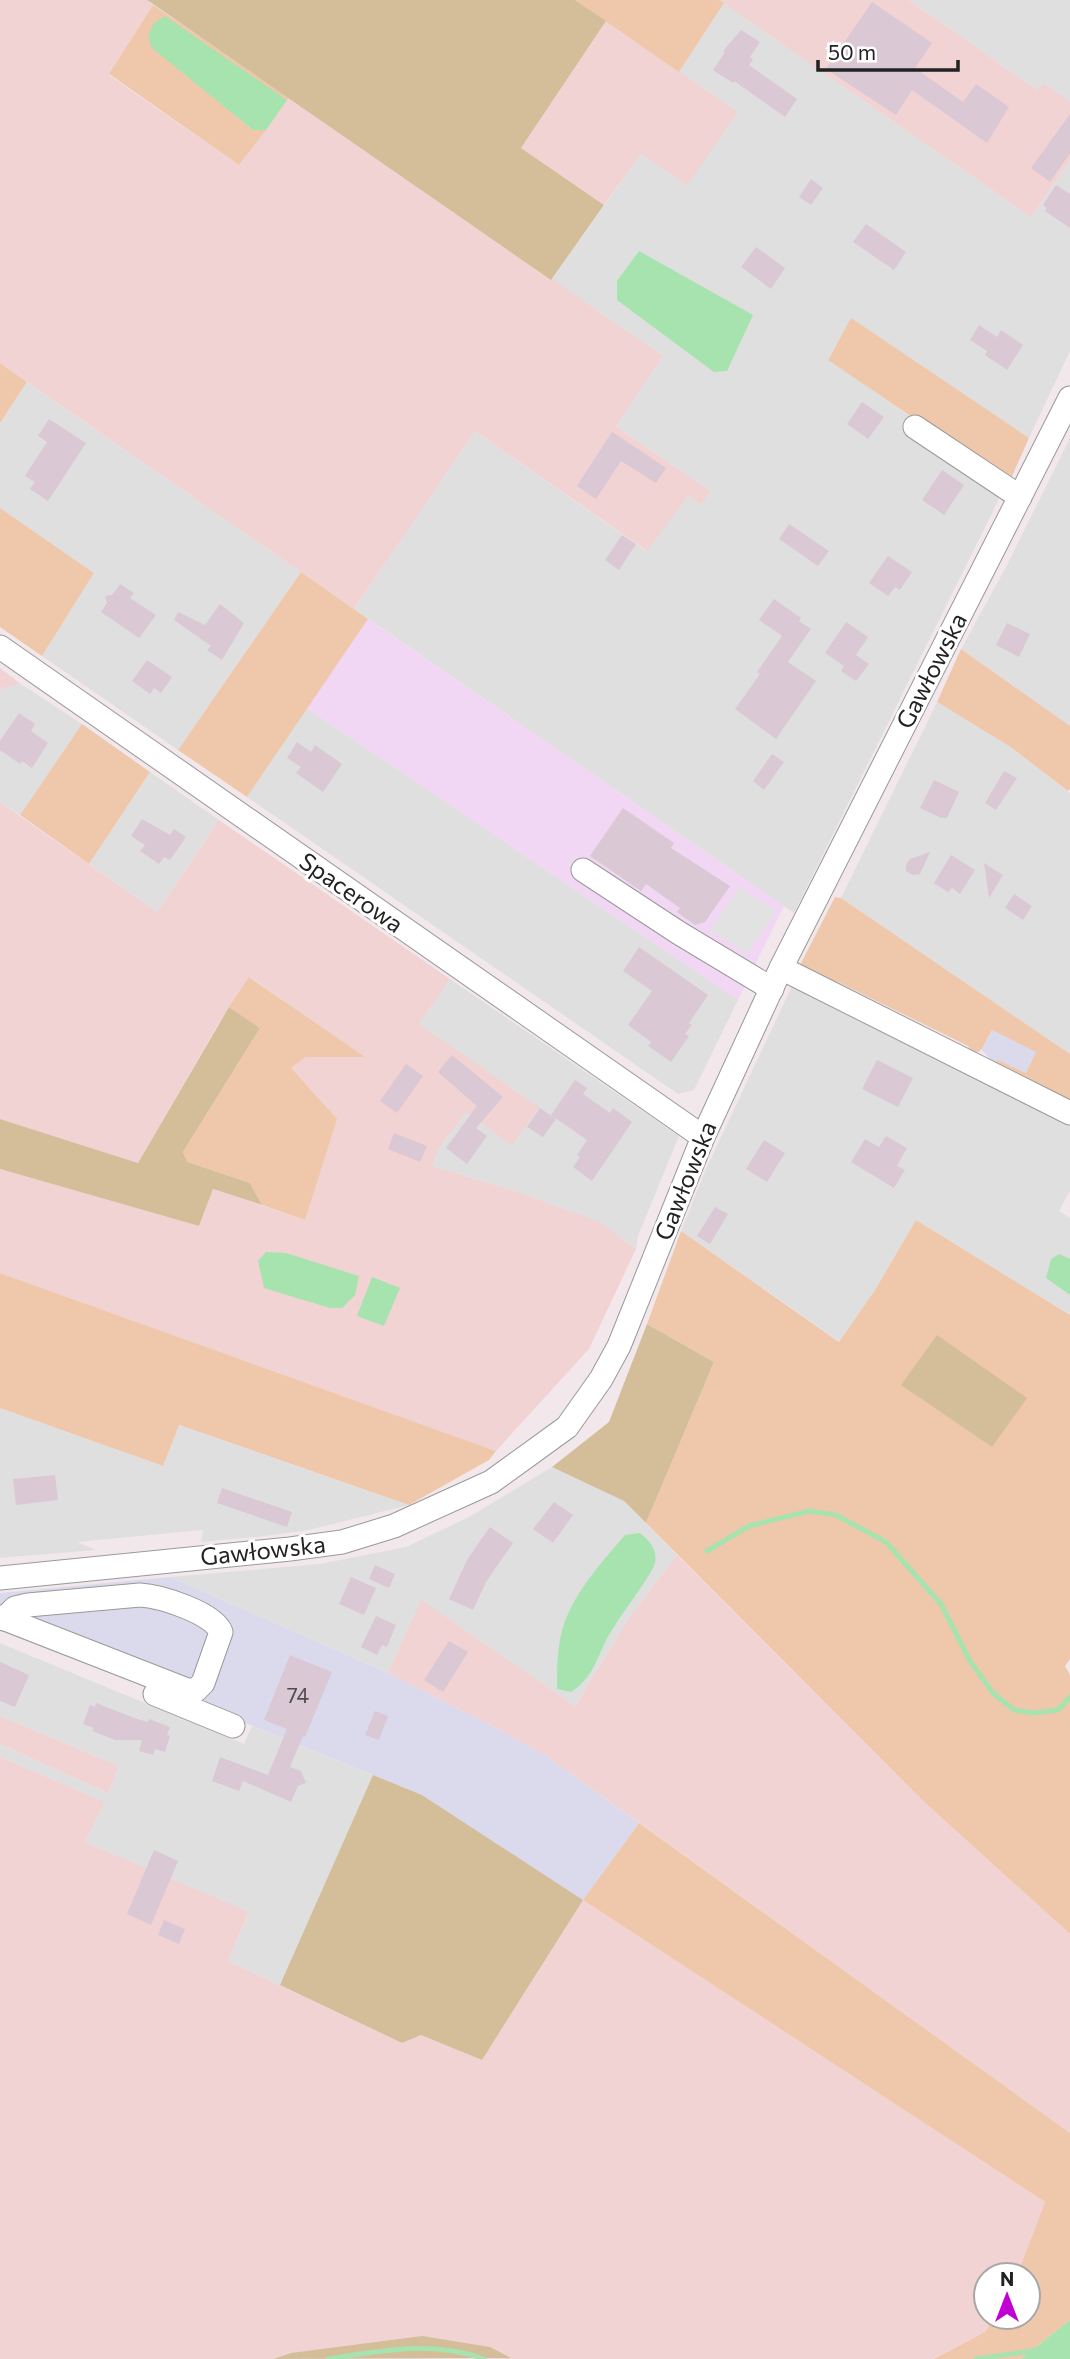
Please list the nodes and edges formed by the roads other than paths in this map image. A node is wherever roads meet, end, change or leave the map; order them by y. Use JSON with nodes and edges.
{"nodes":[{"id":1,"x":1070,"y":398,"type":"edge"},
{"id":2,"x":915,"y":427,"type":"dead end"},
{"id":3,"x":1020,"y":497,"type":"junction"},
{"id":4,"x":0,"y":647,"type":"edge"},
{"id":5,"x":583,"y":870,"type":"dead end"},
{"id":6,"x":776,"y":978,"type":"junction"},
{"id":7,"x":1070,"y":1112,"type":"edge"},
{"id":8,"x":703,"y":1137,"type":"junction"},
{"id":9,"x":0,"y":1578,"type":"edge"},
{"id":10,"x":1,"y":1622,"type":"edge"},
{"id":11,"x":233,"y":1726,"type":"dead end"}],
"edges":[{"from":1,"to":3,"type":"street","name":"Gawłowska"},
{"from":2,"to":3,"type":"street"},
{"from":3,"to":6,"type":"street","name":"Gawłowska"},
{"from":4,"to":8,"type":"street","name":"Spacerowa"},
{"from":5,"to":6,"type":"street"},
{"from":6,"to":7,"type":"street"},
{"from":6,"to":8,"type":"street","name":"Gawłowska"},
{"from":8,"to":9,"type":"street","name":"Gawłowska"},
{"from":10,"to":10,"type":"street"},
{"from":10,"to":11,"type":"street"}]}
